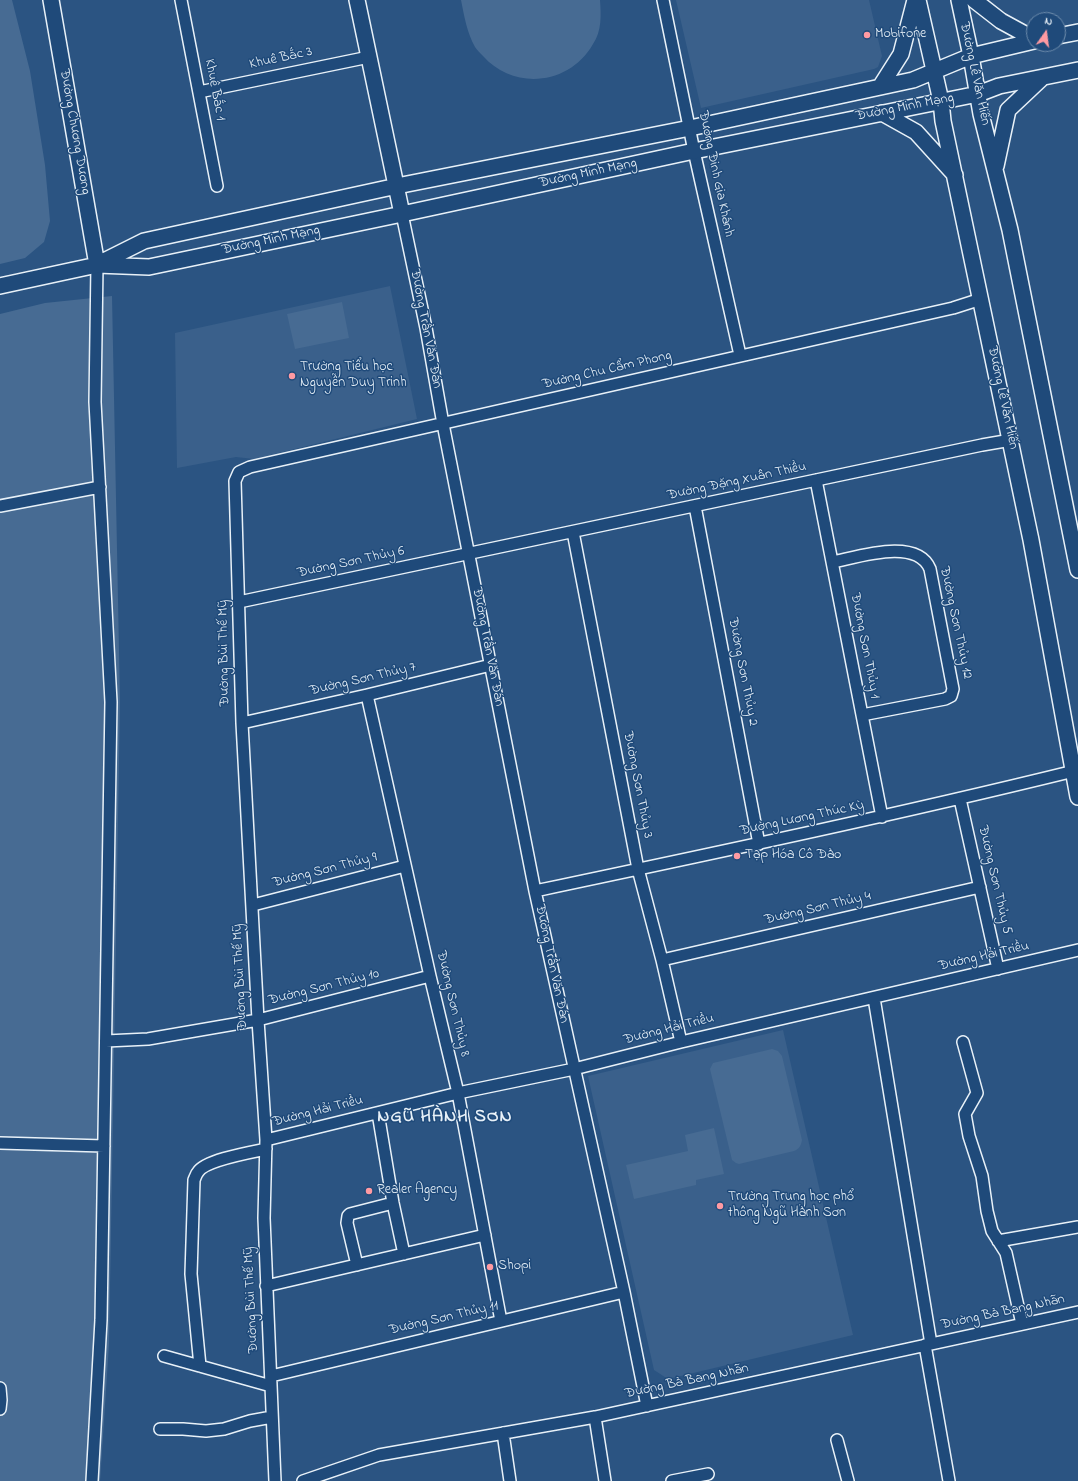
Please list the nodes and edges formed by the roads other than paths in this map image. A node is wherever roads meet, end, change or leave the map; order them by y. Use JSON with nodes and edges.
{"nodes":[{"id":1,"x":51,"y":0,"type":"edge"},
{"id":2,"x":181,"y":0,"type":"edge"},
{"id":3,"x":356,"y":0,"type":"edge"},
{"id":4,"x":663,"y":0,"type":"edge"},
{"id":5,"x":917,"y":0,"type":"edge"},
{"id":6,"x":959,"y":0,"type":"edge"},
{"id":7,"x":974,"y":0,"type":"edge"},
{"id":8,"x":1078,"y":32,"type":"edge"},
{"id":9,"x":1066,"y":34,"type":"edge"},
{"id":10,"x":1026,"y":35,"type":"edge"},
{"id":11,"x":1026,"y":42,"type":"edge"},
{"id":12,"x":971,"y":56,"type":"junction"},
{"id":13,"x":369,"y":57,"type":"junction"},
{"id":14,"x":1078,"y":70,"type":"edge"},
{"id":15,"x":934,"y":72,"type":"junction"},
{"id":16,"x":1042,"y":77,"type":"junction"},
{"id":17,"x":880,"y":87,"type":"junction"},
{"id":18,"x":199,"y":92,"type":"junction"},
{"id":19,"x":978,"y":94,"type":"junction"},
{"id":20,"x":940,"y":101,"type":"junction"},
{"id":21,"x":882,"y":113,"type":"junction"},
{"id":22,"x":690,"y":128,"type":"junction"},
{"id":23,"x":694,"y":151,"type":"junction"},
{"id":24,"x":996,"y":169,"type":"junction"},
{"id":25,"x":955,"y":175,"type":"junction"},
{"id":26,"x":217,"y":186,"type":"dead end"},
{"id":27,"x":397,"y":186,"type":"junction"},
{"id":28,"x":402,"y":214,"type":"junction"},
{"id":29,"x":97,"y":265,"type":"junction"},
{"id":30,"x":0,"y":286,"type":"edge"},
{"id":31,"x":981,"y":299,"type":"junction"},
{"id":32,"x":740,"y":355,"type":"junction"},
{"id":33,"x":443,"y":424,"type":"junction"},
{"id":34,"x":1011,"y":440,"type":"junction"},
{"id":35,"x":239,"y":472,"type":"joint"},
{"id":36,"x":816,"y":480,"type":"junction"},
{"id":37,"x":100,"y":487,"type":"junction"},
{"id":38,"x":0,"y":506,"type":"edge"},
{"id":39,"x":695,"y":506,"type":"junction"},
{"id":40,"x":573,"y":532,"type":"junction"},
{"id":41,"x":469,"y":554,"type":"junction"},
{"id":42,"x":833,"y":562,"type":"junction"},
{"id":43,"x":1078,"y":570,"type":"edge"},
{"id":44,"x":239,"y":602,"type":"junction"},
{"id":45,"x":491,"y":665,"type":"junction"},
{"id":46,"x":367,"y":695,"type":"junction"},
{"id":47,"x":862,"y":715,"type":"junction"},
{"id":48,"x":242,"y":723,"type":"junction"},
{"id":49,"x":1076,"y":771,"type":"edge"},
{"id":50,"x":1078,"y":797,"type":"edge"},
{"id":51,"x":960,"y":799,"type":"junction"},
{"id":52,"x":882,"y":817,"type":"junction"},
{"id":53,"x":759,"y":844,"type":"junction"},
{"id":54,"x":405,"y":866,"type":"junction"},
{"id":55,"x":638,"y":869,"type":"junction"},
{"id":56,"x":980,"y":887,"type":"junction"},
{"id":57,"x":535,"y":891,"type":"junction"},
{"id":58,"x":253,"y":905,"type":"junction"},
{"id":59,"x":1078,"y":950,"type":"edge"},
{"id":60,"x":662,"y":960,"type":"junction"},
{"id":61,"x":998,"y":969,"type":"junction"},
{"id":62,"x":430,"y":976,"type":"junction"},
{"id":63,"x":874,"y":998,"type":"junction"},
{"id":64,"x":258,"y":1020,"type":"junction"},
{"id":65,"x":106,"y":1041,"type":"junction"},
{"id":66,"x":681,"y":1042,"type":"junction"},
{"id":67,"x":963,"y":1042,"type":"dead end"},
{"id":68,"x":574,"y":1069,"type":"junction"},
{"id":69,"x":458,"y":1093,"type":"junction"},
{"id":70,"x":378,"y":1113,"type":"junction"},
{"id":71,"x":0,"y":1143,"type":"edge"},
{"id":72,"x":266,"y":1144,"type":"junction"},
{"id":73,"x":104,"y":1146,"type":"junction"},
{"id":74,"x":393,"y":1204,"type":"junction"},
{"id":75,"x":1078,"y":1227,"type":"edge"},
{"id":76,"x":485,"y":1235,"type":"junction"},
{"id":77,"x":998,"y":1241,"type":"junction"},
{"id":78,"x":404,"y":1254,"type":"junction"},
{"id":79,"x":357,"y":1264,"type":"junction"},
{"id":80,"x":266,"y":1286,"type":"junction"},
{"id":81,"x":624,"y":1292,"type":"junction"},
{"id":82,"x":1078,"y":1312,"type":"edge"},
{"id":83,"x":501,"y":1321,"type":"junction"},
{"id":84,"x":1022,"y":1324,"type":"junction"},
{"id":85,"x":928,"y":1345,"type":"junction"},
{"id":86,"x":164,"y":1356,"type":"dead end"},
{"id":87,"x":200,"y":1366,"type":"junction"},
{"id":88,"x":271,"y":1381,"type":"junction"},
{"id":89,"x":0,"y":1388,"type":"edge"},
{"id":90,"x":646,"y":1406,"type":"junction"},
{"id":91,"x":0,"y":1409,"type":"edge"},
{"id":92,"x":272,"y":1417,"type":"junction"},
{"id":93,"x":595,"y":1417,"type":"junction"},
{"id":94,"x":160,"y":1429,"type":"dead end"},
{"id":95,"x":503,"y":1433,"type":"junction"},
{"id":96,"x":837,"y":1440,"type":"dead end"},
{"id":97,"x":708,"y":1474,"type":"dead end"},
{"id":98,"x":92,"y":1481,"type":"edge"},
{"id":99,"x":275,"y":1481,"type":"edge"},
{"id":100,"x":303,"y":1481,"type":"edge"},
{"id":101,"x":510,"y":1481,"type":"edge"},
{"id":102,"x":605,"y":1481,"type":"edge"},
{"id":103,"x":672,"y":1481,"type":"edge"},
{"id":104,"x":848,"y":1481,"type":"edge"},
{"id":105,"x":949,"y":1481,"type":"edge"}],
"edges":[{"from":1,"to":29,"type":"street","name":"Đường Chương Dương"},
{"from":2,"to":18,"type":"street","name":"Khuê Bắc 1"},
{"from":3,"to":13,"type":"street","name":"Đường Trần Văn Đán"},
{"from":4,"to":22,"type":"street","name":"Đường Đinh Gia Khánh"},
{"from":5,"to":15,"type":"street","name":"Đường Lê Văn Hiến"},
{"from":5,"to":17,"type":"street"},
{"from":6,"to":12,"type":"street","name":"Đường Lê Văn Hiến"},
{"from":7,"to":10,"type":"street"},
{"from":8,"to":9,"type":"street"},
{"from":11,"to":12,"type":"street","name":"Đường Minh Mạng"},
{"from":12,"to":15,"type":"street","name":"Đường Minh Mạng"},
{"from":12,"to":19,"type":"street","name":"Đường Lê Văn Hiến"},
{"from":13,"to":18,"type":"street","name":"Khuê Bắc 3"},
{"from":13,"to":27,"type":"street","name":"Đường Trần Văn Đán"},
{"from":14,"to":16,"type":"street","name":"Đường Minh Mạng"},
{"from":15,"to":17,"type":"street","name":"Đường Minh Mạng"},
{"from":15,"to":20,"type":"street","name":"Đường Lê Văn Hiến"},
{"from":16,"to":19,"type":"street","name":"Đường Minh Mạng"},
{"from":16,"to":24,"type":"street"},
{"from":17,"to":22,"type":"street","name":"Đường Minh Mạng"},
{"from":18,"to":26,"type":"street","name":"Khuê Bắc 1"},
{"from":19,"to":20,"type":"street","name":"Đường Minh Mạng"},
{"from":19,"to":24,"type":"street","name":"Đường Lê Văn Hiến"},
{"from":20,"to":21,"type":"street","name":"Đường Minh Mạng"},
{"from":20,"to":25,"type":"street","name":"Đường Lê Văn Hiến"},
{"from":21,"to":23,"type":"street","name":"Đường Minh Mạng"},
{"from":21,"to":25,"type":"street"},
{"from":22,"to":23,"type":"street","name":"Đường Đinh Gia Khánh"},
{"from":22,"to":27,"type":"street","name":"Đường Minh Mạng"},
{"from":23,"to":28,"type":"street","name":"Đường Minh Mạng"},
{"from":23,"to":32,"type":"street","name":"Đường Đinh Gia Khánh"},
{"from":24,"to":43,"type":"street","name":"Đường Lê Văn Hiến"},
{"from":25,"to":31,"type":"street","name":"Đường Lê Văn Hiến"},
{"from":27,"to":28,"type":"street","name":"Đường Trần Văn Đán"},
{"from":27,"to":29,"type":"street","name":"Đường Minh Mạng"},
{"from":28,"to":29,"type":"street","name":"Đường Minh Mạng"},
{"from":28,"to":33,"type":"street","name":"Đường Trần Văn Đán"},
{"from":29,"to":30,"type":"street","name":"Đường Minh Mạng"},
{"from":29,"to":37,"type":"street"},
{"from":31,"to":32,"type":"street","name":"Đường Chu Cẩm Phong"},
{"from":31,"to":34,"type":"street","name":"Đường Lê Văn Hiến"},
{"from":32,"to":33,"type":"street","name":"Đường Chu Cẩm Phong"},
{"from":33,"to":35,"type":"street","name":"Đường Chu Cẩm Phong"},
{"from":33,"to":41,"type":"street","name":"Đường Trần Văn Đán"},
{"from":34,"to":36,"type":"street","name":"Đường Đặng Xuân Thiều"},
{"from":34,"to":49,"type":"street","name":"Đường Lê Văn Hiến"},
{"from":35,"to":44,"type":"street","name":"Đường Bùi Thế Mỹ"},
{"from":36,"to":39,"type":"street","name":"Đường Đặng Xuân Thiều"},
{"from":36,"to":42,"type":"street","name":"Đường Sơn Thủy 1"},
{"from":37,"to":38,"type":"street"},
{"from":37,"to":65,"type":"street"},
{"from":39,"to":40,"type":"street","name":"Đường Đặng Xuân Thiều"},
{"from":39,"to":53,"type":"street","name":"Đường Sơn Thủy 2"},
{"from":40,"to":41,"type":"street","name":"Đường Đặng Xuân Thiều"},
{"from":40,"to":55,"type":"street","name":"Đường Sơn Thủy 3"},
{"from":41,"to":44,"type":"street","name":"Đường Sơn Thủy 6"},
{"from":41,"to":45,"type":"street","name":"Đường Trần Văn Đán"},
{"from":42,"to":47,"type":"street","name":"Đường Sơn Thủy 1"},
{"from":42,"to":47,"type":"street","name":"Đường Sơn Thủy 12"},
{"from":44,"to":48,"type":"street","name":"Đường Bùi Thế Mỹ"},
{"from":45,"to":46,"type":"street","name":"Đường Sơn Thủy 7"},
{"from":45,"to":57,"type":"street","name":"Đường Trần Văn Đán"},
{"from":46,"to":48,"type":"street","name":"Đường Sơn Thủy 7"},
{"from":46,"to":54,"type":"street","name":"Đường Sơn Thủy 8"},
{"from":47,"to":52,"type":"street","name":"Đường Sơn Thủy 1"},
{"from":48,"to":58,"type":"street","name":"Đường Bùi Thế Mỹ"},
{"from":49,"to":50,"type":"street","name":"Đường Lê Văn Hiến"},
{"from":49,"to":51,"type":"street","name":"Đường Lương Thúc Kỳ"},
{"from":51,"to":52,"type":"street","name":"Đường Lương Thúc Kỳ"},
{"from":51,"to":56,"type":"street","name":"Đường Sơn Thủy 5"},
{"from":52,"to":53,"type":"street","name":"Đường Lương Thúc Kỳ"},
{"from":53,"to":55,"type":"street","name":"Đường Lương Thúc Kỳ"},
{"from":54,"to":58,"type":"street","name":"Đường Sơn Thủy 9"},
{"from":54,"to":62,"type":"street","name":"Đường Sơn Thủy 8"},
{"from":55,"to":57,"type":"street","name":"Đường Lương Thúc Kỳ"},
{"from":55,"to":60,"type":"street","name":"Đường Sơn Thủy 3"},
{"from":56,"to":60,"type":"street","name":"Đường Sơn Thủy 4"},
{"from":56,"to":61,"type":"street","name":"Đường Sơn Thủy 5"},
{"from":57,"to":68,"type":"street","name":"Đường Trần Văn Đán"},
{"from":58,"to":64,"type":"street","name":"Đường Bùi Thế Mỹ"},
{"from":59,"to":61,"type":"street","name":"Đường Hải Triều"},
{"from":60,"to":66,"type":"street","name":"Đường Sơn Thủy 3"},
{"from":61,"to":63,"type":"street","name":"Đường Hải Triều"},
{"from":62,"to":64,"type":"street","name":"Đường Sơn Thủy 10"},
{"from":62,"to":69,"type":"street","name":"Đường Sơn Thủy 8"},
{"from":63,"to":66,"type":"street","name":"Đường Hải Triều"},
{"from":63,"to":85,"type":"street"},
{"from":64,"to":65,"type":"street","name":"Đường Sơn Thủy 10"},
{"from":64,"to":72,"type":"street","name":"Đường Bùi Thế Mỹ"},
{"from":65,"to":73,"type":"street"},
{"from":66,"to":68,"type":"street","name":"Đường Hải Triều"},
{"from":67,"to":77,"type":"street"},
{"from":68,"to":69,"type":"street","name":"Đường Hải Triều"},
{"from":68,"to":81,"type":"street","name":"Đường Trần Văn Đán"},
{"from":69,"to":70,"type":"street","name":"Đường Hải Triều"},
{"from":69,"to":76,"type":"street","name":"Đường Sơn Thủy 8"},
{"from":70,"to":72,"type":"street","name":"Đường Hải Triều"},
{"from":70,"to":74,"type":"street"},
{"from":71,"to":73,"type":"street"},
{"from":72,"to":80,"type":"street","name":"Đường Bùi Thế Mỹ"},
{"from":72,"to":87,"type":"street","name":"Đường Hải Triều"},
{"from":73,"to":98,"type":"street"},
{"from":74,"to":78,"type":"street"},
{"from":74,"to":79,"type":"street"},
{"from":75,"to":77,"type":"street"},
{"from":76,"to":78,"type":"street"},
{"from":76,"to":83,"type":"street","name":"Đường Sơn Thủy 8"},
{"from":77,"to":84,"type":"street"},
{"from":78,"to":79,"type":"street"},
{"from":79,"to":80,"type":"street"},
{"from":80,"to":88,"type":"street","name":"Đường Bùi Thế Mỹ"},
{"from":81,"to":83,"type":"street","name":"Đường Sơn Thủy 11"},
{"from":81,"to":90,"type":"street","name":"Đường Trần Văn Đán"},
{"from":82,"to":84,"type":"street","name":"Đường Bà Bang Nhãn"},
{"from":83,"to":88,"type":"street","name":"Đường Sơn Thủy 11"},
{"from":84,"to":85,"type":"street","name":"Đường Bà Bang Nhãn"},
{"from":85,"to":90,"type":"street","name":"Đường Bà Bang Nhãn"},
{"from":85,"to":105,"type":"street"},
{"from":86,"to":87,"type":"street"},
{"from":87,"to":88,"type":"street"},
{"from":88,"to":92,"type":"street","name":"Đường Bùi Thế Mỹ"},
{"from":89,"to":91,"type":"street"},
{"from":90,"to":93,"type":"street","name":"Đường Bà Bang Nhãn"},
{"from":92,"to":94,"type":"street"},
{"from":92,"to":99,"type":"street","name":"Đường Bùi Thế Mỹ"},
{"from":93,"to":95,"type":"street","name":"Đường Bà Bang Nhãn"},
{"from":93,"to":102,"type":"street"},
{"from":95,"to":100,"type":"street","name":"Đường Bà Bang Nhãn"},
{"from":95,"to":101,"type":"street"},
{"from":96,"to":104,"type":"street"},
{"from":97,"to":103,"type":"street"}]}
